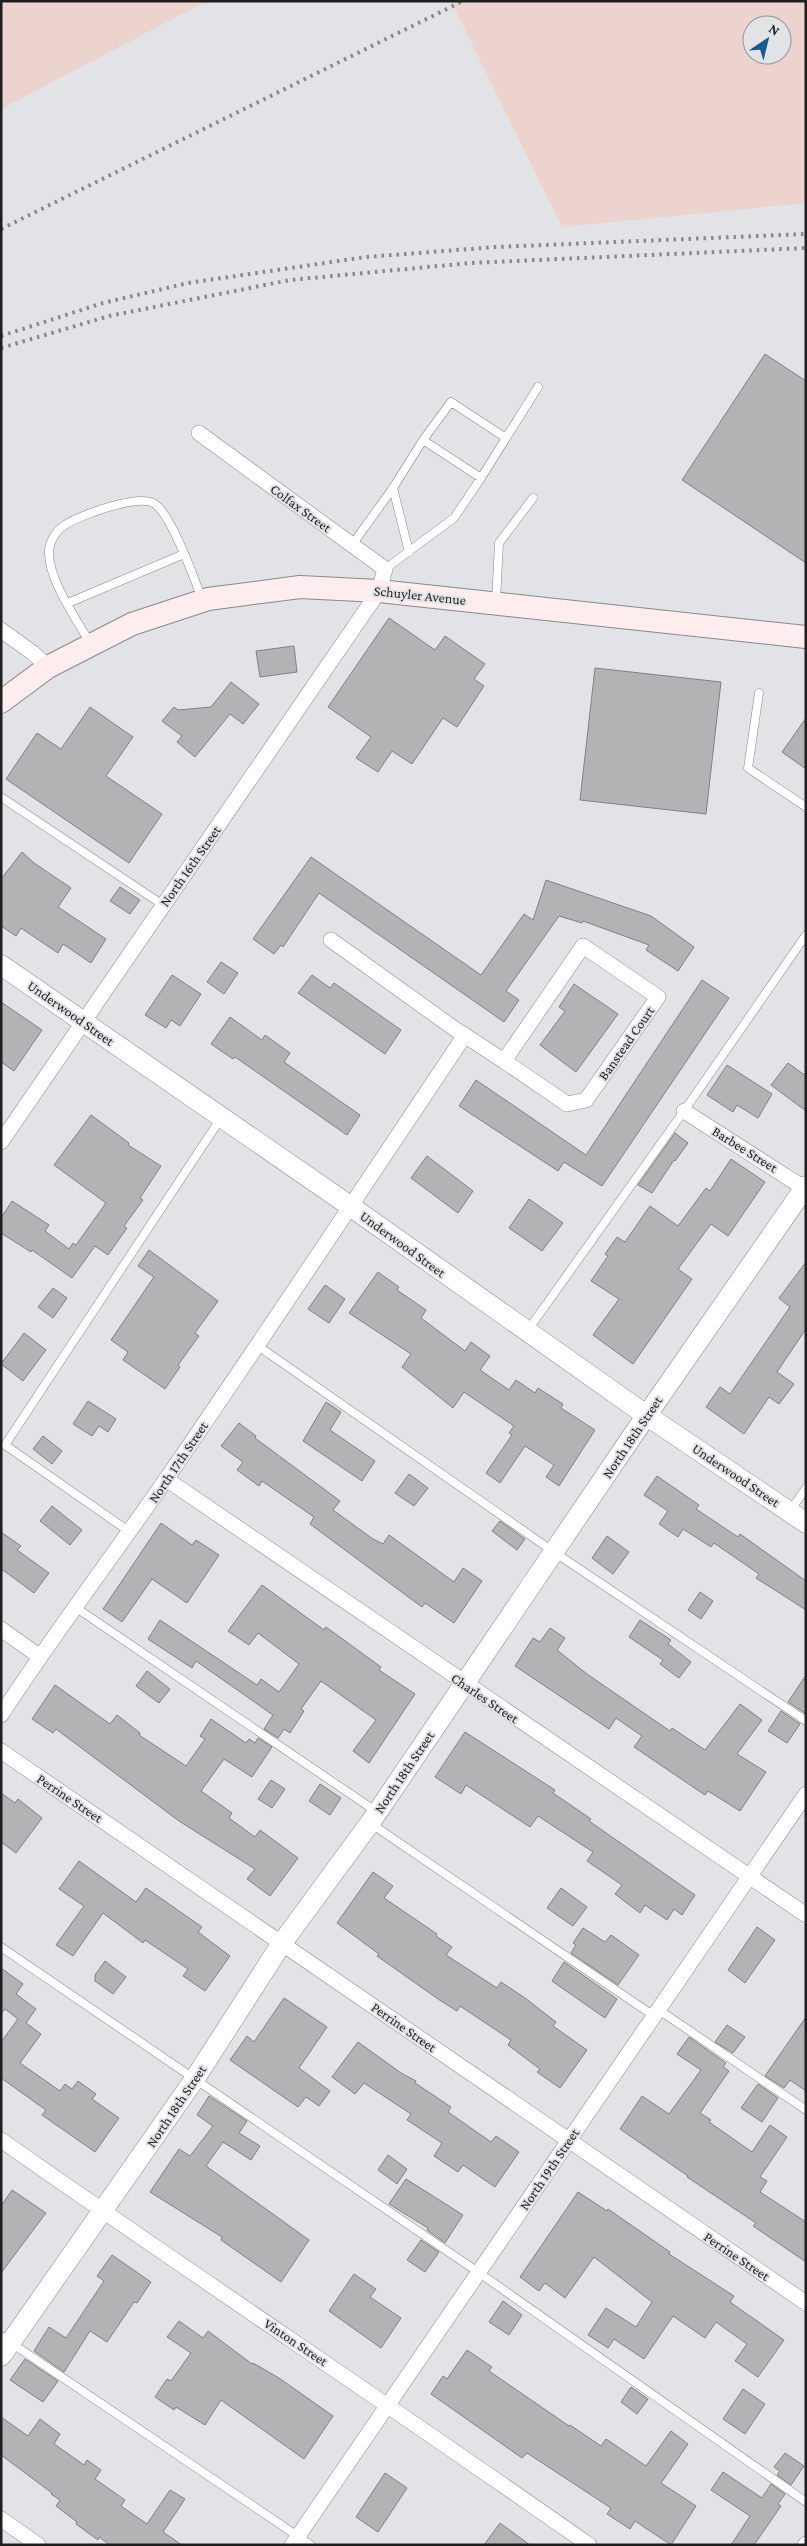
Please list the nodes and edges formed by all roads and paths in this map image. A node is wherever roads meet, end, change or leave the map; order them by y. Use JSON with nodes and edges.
{"nodes":[{"id":1,"x":538,"y":387,"type":"dead end"},
{"id":2,"x":199,"y":433,"type":"dead end"},
{"id":3,"x":506,"y":438,"type":"junction"},
{"id":4,"x":424,"y":440,"type":"junction"},
{"id":5,"x":481,"y":478,"type":"junction"},
{"id":6,"x":393,"y":488,"type":"junction"},
{"id":7,"x":532,"y":498,"type":"dead end"},
{"id":8,"x":352,"y":545,"type":"junction"},
{"id":9,"x":409,"y":552,"type":"junction"},
{"id":10,"x":184,"y":554,"type":"junction"},
{"id":11,"x":385,"y":569,"type":"junction"},
{"id":12,"x":380,"y":591,"type":"junction"},
{"id":13,"x":203,"y":601,"type":"junction"},
{"id":14,"x":496,"y":603,"type":"junction"},
{"id":15,"x":68,"y":604,"type":"junction"},
{"id":16,"x":1,"y":630,"type":"edge"},
{"id":17,"x":806,"y":637,"type":"edge"},
{"id":18,"x":91,"y":644,"type":"junction"},
{"id":19,"x":48,"y":667,"type":"junction"},
{"id":20,"x":759,"y":693,"type":"dead end"},
{"id":21,"x":1,"y":702,"type":"edge"},
{"id":22,"x":1,"y":797,"type":"edge"},
{"id":23,"x":806,"y":807,"type":"edge"},
{"id":24,"x":163,"y":905,"type":"junction"},
{"id":25,"x":806,"y":935,"type":"edge"},
{"id":26,"x":331,"y":940,"type":"dead end"},
{"id":27,"x":1,"y":965,"type":"edge"},
{"id":28,"x":83,"y":1022,"type":"junction"},
{"id":29,"x":465,"y":1035,"type":"junction"},
{"id":30,"x":504,"y":1061,"type":"junction"},
{"id":31,"x":684,"y":1111,"type":"junction"},
{"id":32,"x":221,"y":1118,"type":"junction"},
{"id":33,"x":4,"y":1132,"type":"edge"},
{"id":34,"x":805,"y":1187,"type":"edge"},
{"id":35,"x":350,"y":1206,"type":"junction"},
{"id":36,"x":526,"y":1332,"type":"junction"},
{"id":37,"x":258,"y":1346,"type":"junction"},
{"id":38,"x":646,"y":1416,"type":"junction"},
{"id":39,"x":166,"y":1479,"type":"junction"},
{"id":40,"x":806,"y":1488,"type":"edge"},
{"id":41,"x":798,"y":1517,"type":"edge"},
{"id":42,"x":130,"y":1532,"type":"junction"},
{"id":43,"x":554,"y":1552,"type":"junction"},
{"id":44,"x":75,"y":1607,"type":"junction"},
{"id":45,"x":1,"y":1629,"type":"edge"},
{"id":46,"x":40,"y":1656,"type":"junction"},
{"id":47,"x":464,"y":1683,"type":"junction"},
{"id":48,"x":1,"y":1715,"type":"edge"},
{"id":49,"x":806,"y":1721,"type":"edge"},
{"id":50,"x":1,"y":1751,"type":"edge"},
{"id":51,"x":806,"y":1794,"type":"edge"},
{"id":52,"x":374,"y":1818,"type":"junction"},
{"id":53,"x":749,"y":1876,"type":"junction"},
{"id":54,"x":806,"y":1915,"type":"edge"},
{"id":55,"x":282,"y":1943,"type":"junction"},
{"id":56,"x":1,"y":1947,"type":"edge"},
{"id":57,"x":656,"y":2013,"type":"junction"},
{"id":58,"x":194,"y":2080,"type":"junction"},
{"id":59,"x":806,"y":2110,"type":"edge"},
{"id":60,"x":1,"y":2140,"type":"edge"},
{"id":61,"x":568,"y":2140,"type":"junction"},
{"id":62,"x":102,"y":2212,"type":"junction"},
{"id":63,"x":478,"y":2272,"type":"junction"},
{"id":64,"x":806,"y":2303,"type":"edge"},
{"id":65,"x":4,"y":2345,"type":"edge"},
{"id":66,"x":390,"y":2405,"type":"junction"},
{"id":67,"x":806,"y":2502,"type":"edge"},
{"id":68,"x":1,"y":2519,"type":"edge"},
{"id":69,"x":295,"y":2540,"type":"edge"},
{"id":70,"x":38,"y":2545,"type":"edge"},
{"id":71,"x":312,"y":2545,"type":"edge"},
{"id":72,"x":589,"y":2545,"type":"edge"}],
"edges":[{"from":1,"to":3,"type":"lane"},
{"from":2,"to":8,"type":"street","name":"Colfax Street"},
{"from":3,"to":4,"type":"lane"},
{"from":3,"to":5,"type":"lane"},
{"from":4,"to":5,"type":"lane"},
{"from":4,"to":6,"type":"lane"},
{"from":5,"to":9,"type":"lane"},
{"from":6,"to":8,"type":"lane"},
{"from":6,"to":9,"type":"lane"},
{"from":7,"to":14,"type":"lane"},
{"from":8,"to":11,"type":"street","name":"Colfax Street"},
{"from":9,"to":11,"type":"lane"},
{"from":10,"to":13,"type":"lane"},
{"from":10,"to":15,"type":"lane"},
{"from":10,"to":15,"type":"lane"},
{"from":11,"to":12,"type":"street"},
{"from":12,"to":13,"type":"main road","name":"Schuyler Avenue"},
{"from":12,"to":14,"type":"main road","name":"Schuyler Avenue"},
{"from":12,"to":24,"type":"street","name":"North 16th Street"},
{"from":13,"to":18,"type":"main road","name":"Schuyler Avenue"},
{"from":14,"to":17,"type":"main road","name":"Schuyler Avenue"},
{"from":15,"to":18,"type":"lane"},
{"from":16,"to":19,"type":"street"},
{"from":18,"to":19,"type":"main road","name":"Schuyler Avenue"},
{"from":19,"to":21,"type":"main road","name":"Schuyler Avenue"},
{"from":20,"to":23,"type":"lane"},
{"from":22,"to":24,"type":"lane"},
{"from":24,"to":28,"type":"street","name":"North 16th Street"},
{"from":25,"to":31,"type":"lane"},
{"from":26,"to":29,"type":"street","name":"Banstead Court"},
{"from":27,"to":28,"type":"street","name":"Underwood Street"},
{"from":28,"to":32,"type":"street","name":"Underwood Street"},
{"from":28,"to":33,"type":"street","name":"North 16th Street"},
{"from":29,"to":30,"type":"street","name":"Banstead Court"},
{"from":29,"to":35,"type":"street","name":"North 17th Street"},
{"from":30,"to":30,"type":"street","name":"Banstead Court"},
{"from":31,"to":34,"type":"street","name":"Barbee Street"},
{"from":31,"to":36,"type":"lane"},
{"from":32,"to":35,"type":"street","name":"Underwood Street"},
{"from":32,"to":42,"type":"lane"},
{"from":34,"to":38,"type":"street","name":"North 18th Street"},
{"from":35,"to":36,"type":"street","name":"Underwood Street"},
{"from":35,"to":37,"type":"street","name":"North 17th Street"},
{"from":36,"to":38,"type":"street","name":"Underwood Street"},
{"from":37,"to":39,"type":"street","name":"North 17th Street"},
{"from":37,"to":43,"type":"lane"},
{"from":38,"to":41,"type":"street","name":"Underwood Street"},
{"from":38,"to":43,"type":"street","name":"North 18th Street"},
{"from":39,"to":42,"type":"street","name":"North 17th Street"},
{"from":39,"to":47,"type":"street","name":"Charles Street"},
{"from":40,"to":41,"type":"lane"},
{"from":42,"to":44,"type":"street","name":"North 17th Street"},
{"from":43,"to":47,"type":"street","name":"North 18th Street"},
{"from":43,"to":49,"type":"lane"},
{"from":44,"to":46,"type":"street","name":"North 17th Street"},
{"from":44,"to":52,"type":"lane"},
{"from":45,"to":46,"type":"street"},
{"from":46,"to":48,"type":"street","name":"North 17th Street"},
{"from":47,"to":52,"type":"street","name":"North 18th Street"},
{"from":47,"to":53,"type":"street","name":"Charles Street"},
{"from":50,"to":55,"type":"street","name":"Perrine Street"},
{"from":51,"to":53,"type":"street","name":"North 19th Street"},
{"from":52,"to":55,"type":"street","name":"North 18th Street"},
{"from":52,"to":57,"type":"lane"},
{"from":53,"to":54,"type":"street","name":"Charles Street"},
{"from":53,"to":57,"type":"street","name":"North 19th Street"},
{"from":55,"to":58,"type":"street","name":"North 18th Street"},
{"from":55,"to":61,"type":"street","name":"Perrine Street"},
{"from":56,"to":58,"type":"lane"},
{"from":57,"to":59,"type":"lane"},
{"from":57,"to":61,"type":"street","name":"North 19th Street"},
{"from":58,"to":62,"type":"street","name":"North 18th Street"},
{"from":58,"to":63,"type":"lane"},
{"from":60,"to":62,"type":"street","name":"Vinton Street"},
{"from":61,"to":63,"type":"street","name":"North 19th Street"},
{"from":61,"to":64,"type":"street","name":"Perrine Street"},
{"from":62,"to":65,"type":"street","name":"North 18th Street"},
{"from":62,"to":66,"type":"street","name":"Vinton Street"},
{"from":63,"to":66,"type":"street","name":"North 19th Street"},
{"from":63,"to":67,"type":"lane"},
{"from":65,"to":69,"type":"lane"},
{"from":66,"to":69,"type":"street","name":"North 19th Street"},
{"from":66,"to":72,"type":"street","name":"Vinton Street"},
{"from":68,"to":70,"type":"street"},
{"from":69,"to":71,"type":"lane"}]}
